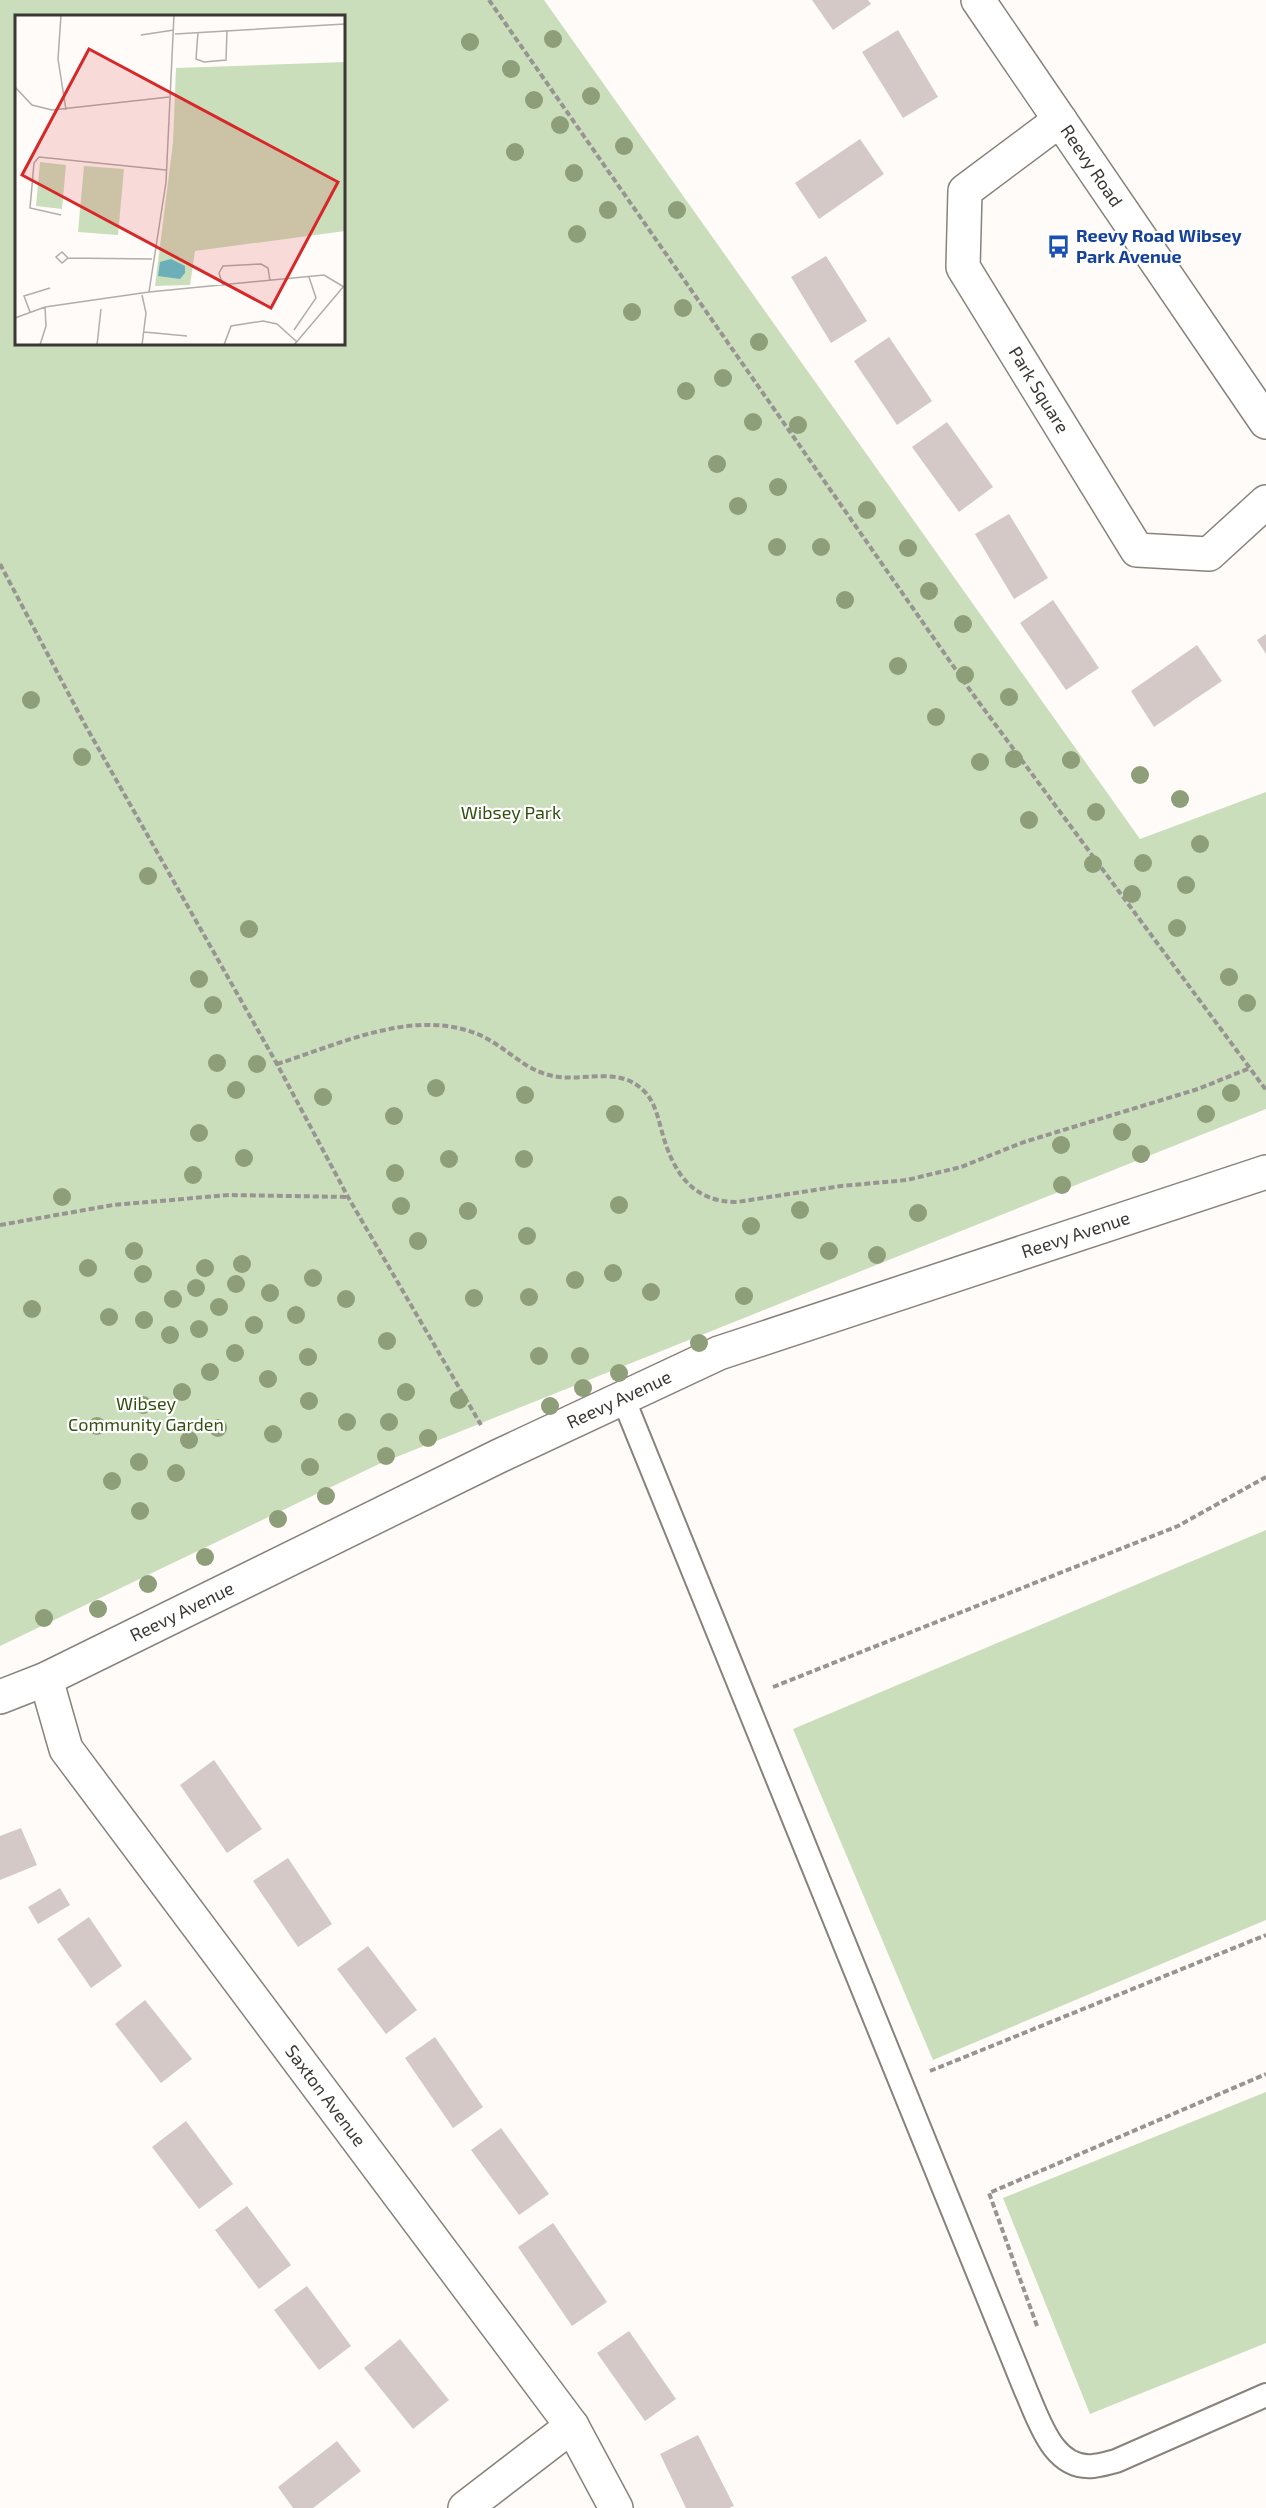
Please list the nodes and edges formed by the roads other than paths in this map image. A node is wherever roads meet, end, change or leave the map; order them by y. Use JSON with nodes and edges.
{"nodes":[{"id":1,"x":978,"y":0,"type":"edge"},
{"id":2,"x":1060,"y":120,"type":"junction"},
{"id":3,"x":1266,"y":422,"type":"edge"},
{"id":4,"x":1266,"y":502,"type":"edge"},
{"id":5,"x":1266,"y":1172,"type":"edge"},
{"id":6,"x":623,"y":1398,"type":"junction"},
{"id":7,"x":46,"y":1679,"type":"junction"},
{"id":8,"x":0,"y":1697,"type":"edge"},
{"id":9,"x":1266,"y":2396,"type":"edge"},
{"id":10,"x":572,"y":2426,"type":"junction"},
{"id":11,"x":465,"y":2508,"type":"edge"},
{"id":12,"x":616,"y":2508,"type":"edge"}],
"edges":[{"from":1,"to":2,"type":"street","name":"Reevy Road"},
{"from":2,"to":3,"type":"street","name":"Reevy Road"},
{"from":2,"to":4,"type":"street","name":"Park Square"},
{"from":5,"to":6,"type":"street","name":"Reevy Avenue"},
{"from":6,"to":7,"type":"street","name":"Reevy Avenue"},
{"from":6,"to":9,"type":"lane"},
{"from":7,"to":8,"type":"street","name":"Reevy Avenue"},
{"from":7,"to":10,"type":"street","name":"Saxton Avenue"},
{"from":10,"to":11,"type":"street"},
{"from":10,"to":12,"type":"street","name":"Saxton Avenue"}]}
